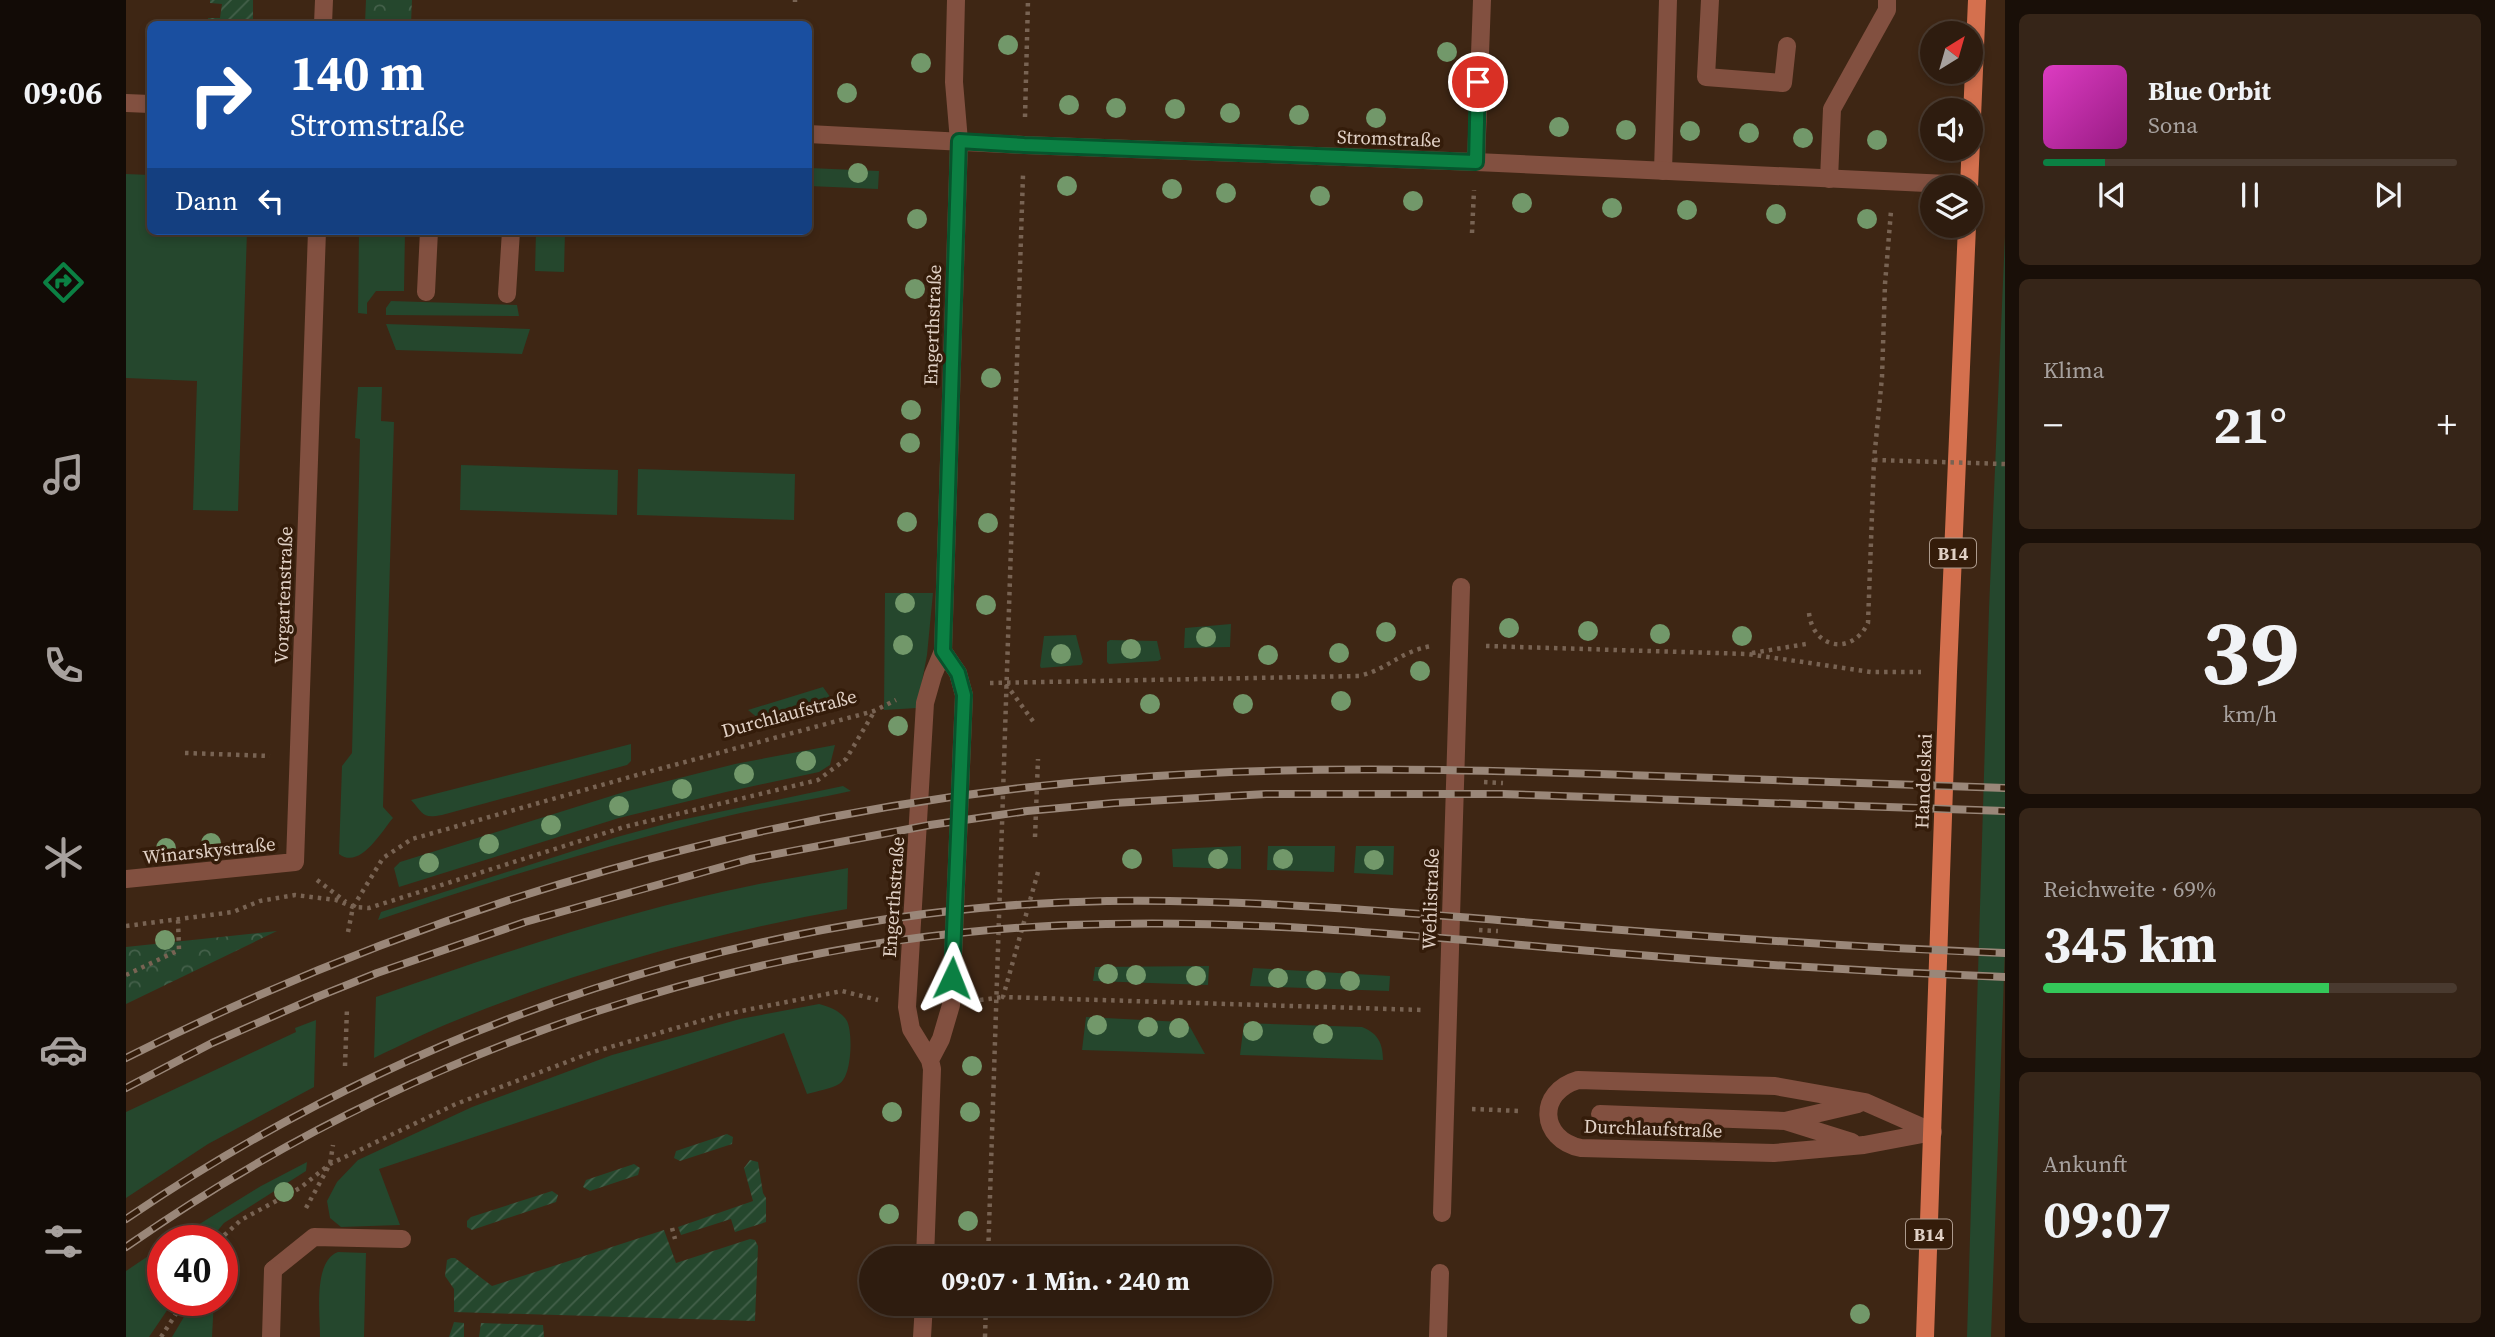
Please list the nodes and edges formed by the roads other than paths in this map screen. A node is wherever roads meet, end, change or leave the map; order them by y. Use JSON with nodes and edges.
{"nodes":[{"id":1,"x":324,"y":0,"type":"edge"},
{"id":2,"x":956,"y":0,"type":"edge"},
{"id":3,"x":1482,"y":0,"type":"edge"},
{"id":4,"x":1668,"y":0,"type":"edge"},
{"id":5,"x":1710,"y":0,"type":"edge"},
{"id":6,"x":1887,"y":0,"type":"edge"},
{"id":7,"x":1978,"y":0,"type":"edge"},
{"id":8,"x":323,"y":21,"type":"edge"},
{"id":9,"x":1787,"y":47,"type":"dead end"},
{"id":10,"x":126,"y":103,"type":"edge"},
{"id":11,"x":147,"y":103,"type":"edge"},
{"id":12,"x":812,"y":134,"type":"edge"},
{"id":13,"x":959,"y":141,"type":"junction"},
{"id":14,"x":1476,"y":162,"type":"junction"},
{"id":15,"x":1663,"y":171,"type":"junction"},
{"id":16,"x":1970,"y":175,"type":"edge"},
{"id":17,"x":1829,"y":179,"type":"junction"},
{"id":18,"x":1920,"y":183,"type":"edge"},
{"id":19,"x":317,"y":235,"type":"edge"},
{"id":20,"x":429,"y":235,"type":"edge"},
{"id":21,"x":511,"y":235,"type":"edge"},
{"id":22,"x":1966,"y":238,"type":"edge"},
{"id":23,"x":426,"y":292,"type":"dead end"},
{"id":24,"x":507,"y":294,"type":"dead end"},
{"id":25,"x":1461,"y":587,"type":"dead end"},
{"id":26,"x":943,"y":651,"type":"junction"},
{"id":27,"x":295,"y":862,"type":"joint"},
{"id":28,"x":126,"y":879,"type":"edge"},
{"id":29,"x":930,"y":1060,"type":"junction"},
{"id":30,"x":1865,"y":1102,"type":"junction"},
{"id":31,"x":1600,"y":1114,"type":"dead end"},
{"id":32,"x":1785,"y":1121,"type":"junction"},
{"id":33,"x":1933,"y":1132,"type":"junction"},
{"id":34,"x":1864,"y":1145,"type":"junction"},
{"id":35,"x":1442,"y":1213,"type":"dead end"},
{"id":36,"x":402,"y":1239,"type":"dead end"},
{"id":37,"x":925,"y":1246,"type":"edge"},
{"id":38,"x":1440,"y":1273,"type":"dead end"},
{"id":39,"x":923,"y":1316,"type":"edge"},
{"id":40,"x":271,"y":1337,"type":"edge"},
{"id":41,"x":922,"y":1337,"type":"edge"},
{"id":42,"x":1438,"y":1337,"type":"edge"},
{"id":43,"x":1925,"y":1337,"type":"edge"}],
"edges":[{"from":1,"to":8,"type":"street"},
{"from":2,"to":13,"type":"street","name":"Engerthstraße"},
{"from":3,"to":14,"type":"street"},
{"from":4,"to":15,"type":"street"},
{"from":5,"to":9,"type":"street"},
{"from":6,"to":17,"type":"street"},
{"from":7,"to":16,"type":"main road"},
{"from":10,"to":11,"type":"street"},
{"from":12,"to":13,"type":"street","name":"Stromstraße"},
{"from":13,"to":14,"type":"street","name":"Stromstraße"},
{"from":13,"to":26,"type":"street","name":"Engerthstraße"},
{"from":14,"to":15,"type":"street","name":"Stromstraße"},
{"from":15,"to":17,"type":"street","name":"Stromstraße"},
{"from":17,"to":18,"type":"street","name":"Stromstraße"},
{"from":19,"to":27,"type":"street","name":"Vorgartenstraße"},
{"from":20,"to":23,"type":"street"},
{"from":21,"to":24,"type":"street"},
{"from":22,"to":33,"type":"main road","name":"Handelskai","number":"B14"},
{"from":25,"to":35,"type":"street","name":"Wehlistraße"},
{"from":26,"to":29,"type":"street","name":"Engerthstraße"},
{"from":26,"to":29,"type":"street","name":"Engerthstraße"},
{"from":27,"to":28,"type":"street","name":"Winarskystraße"},
{"from":29,"to":37,"type":"street","name":"Engerthstraße"},
{"from":30,"to":32,"type":"street"},
{"from":30,"to":33,"type":"street"},
{"from":30,"to":34,"type":"street","name":"Durchlaufstraße"},
{"from":31,"to":32,"type":"street"},
{"from":32,"to":34,"type":"street"},
{"from":33,"to":34,"type":"street","name":"Durchlaufstraße"},
{"from":33,"to":43,"type":"main road","name":"Handelskai","number":"B14"},
{"from":36,"to":40,"type":"street"},
{"from":38,"to":42,"type":"street"},
{"from":39,"to":41,"type":"street"}]}
